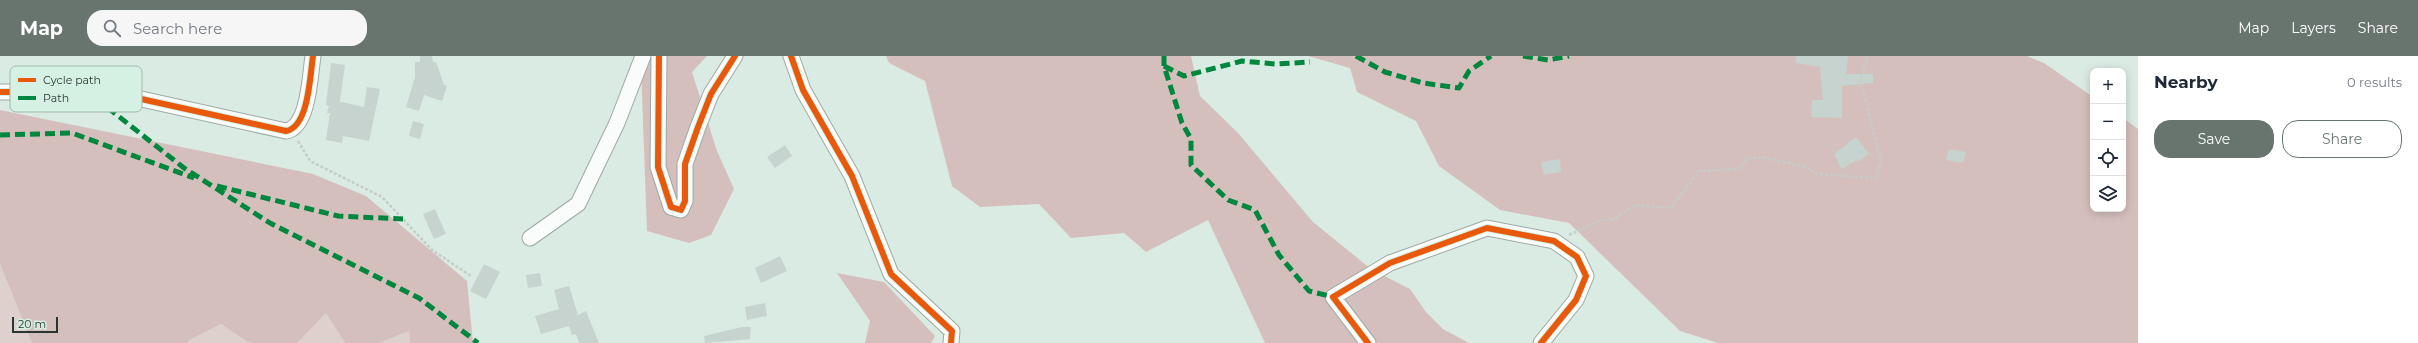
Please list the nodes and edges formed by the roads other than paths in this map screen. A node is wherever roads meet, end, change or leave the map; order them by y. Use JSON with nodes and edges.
{"nodes":[{"id":1,"x":312,"y":56,"type":"edge"},
{"id":2,"x":643,"y":56,"type":"edge"},
{"id":3,"x":659,"y":56,"type":"edge"},
{"id":4,"x":735,"y":56,"type":"edge"},
{"id":5,"x":791,"y":56,"type":"edge"},
{"id":6,"x":142,"y":98,"type":"edge"},
{"id":7,"x":530,"y":238,"type":"dead end"},
{"id":8,"x":951,"y":343,"type":"edge"},
{"id":9,"x":1368,"y":343,"type":"edge"},
{"id":10,"x":1542,"y":343,"type":"edge"}],
"edges":[{"from":1,"to":6,"type":"street"},
{"from":2,"to":7,"type":"street"},
{"from":3,"to":4,"type":"street"},
{"from":5,"to":8,"type":"street"},
{"from":9,"to":10,"type":"street"}]}
